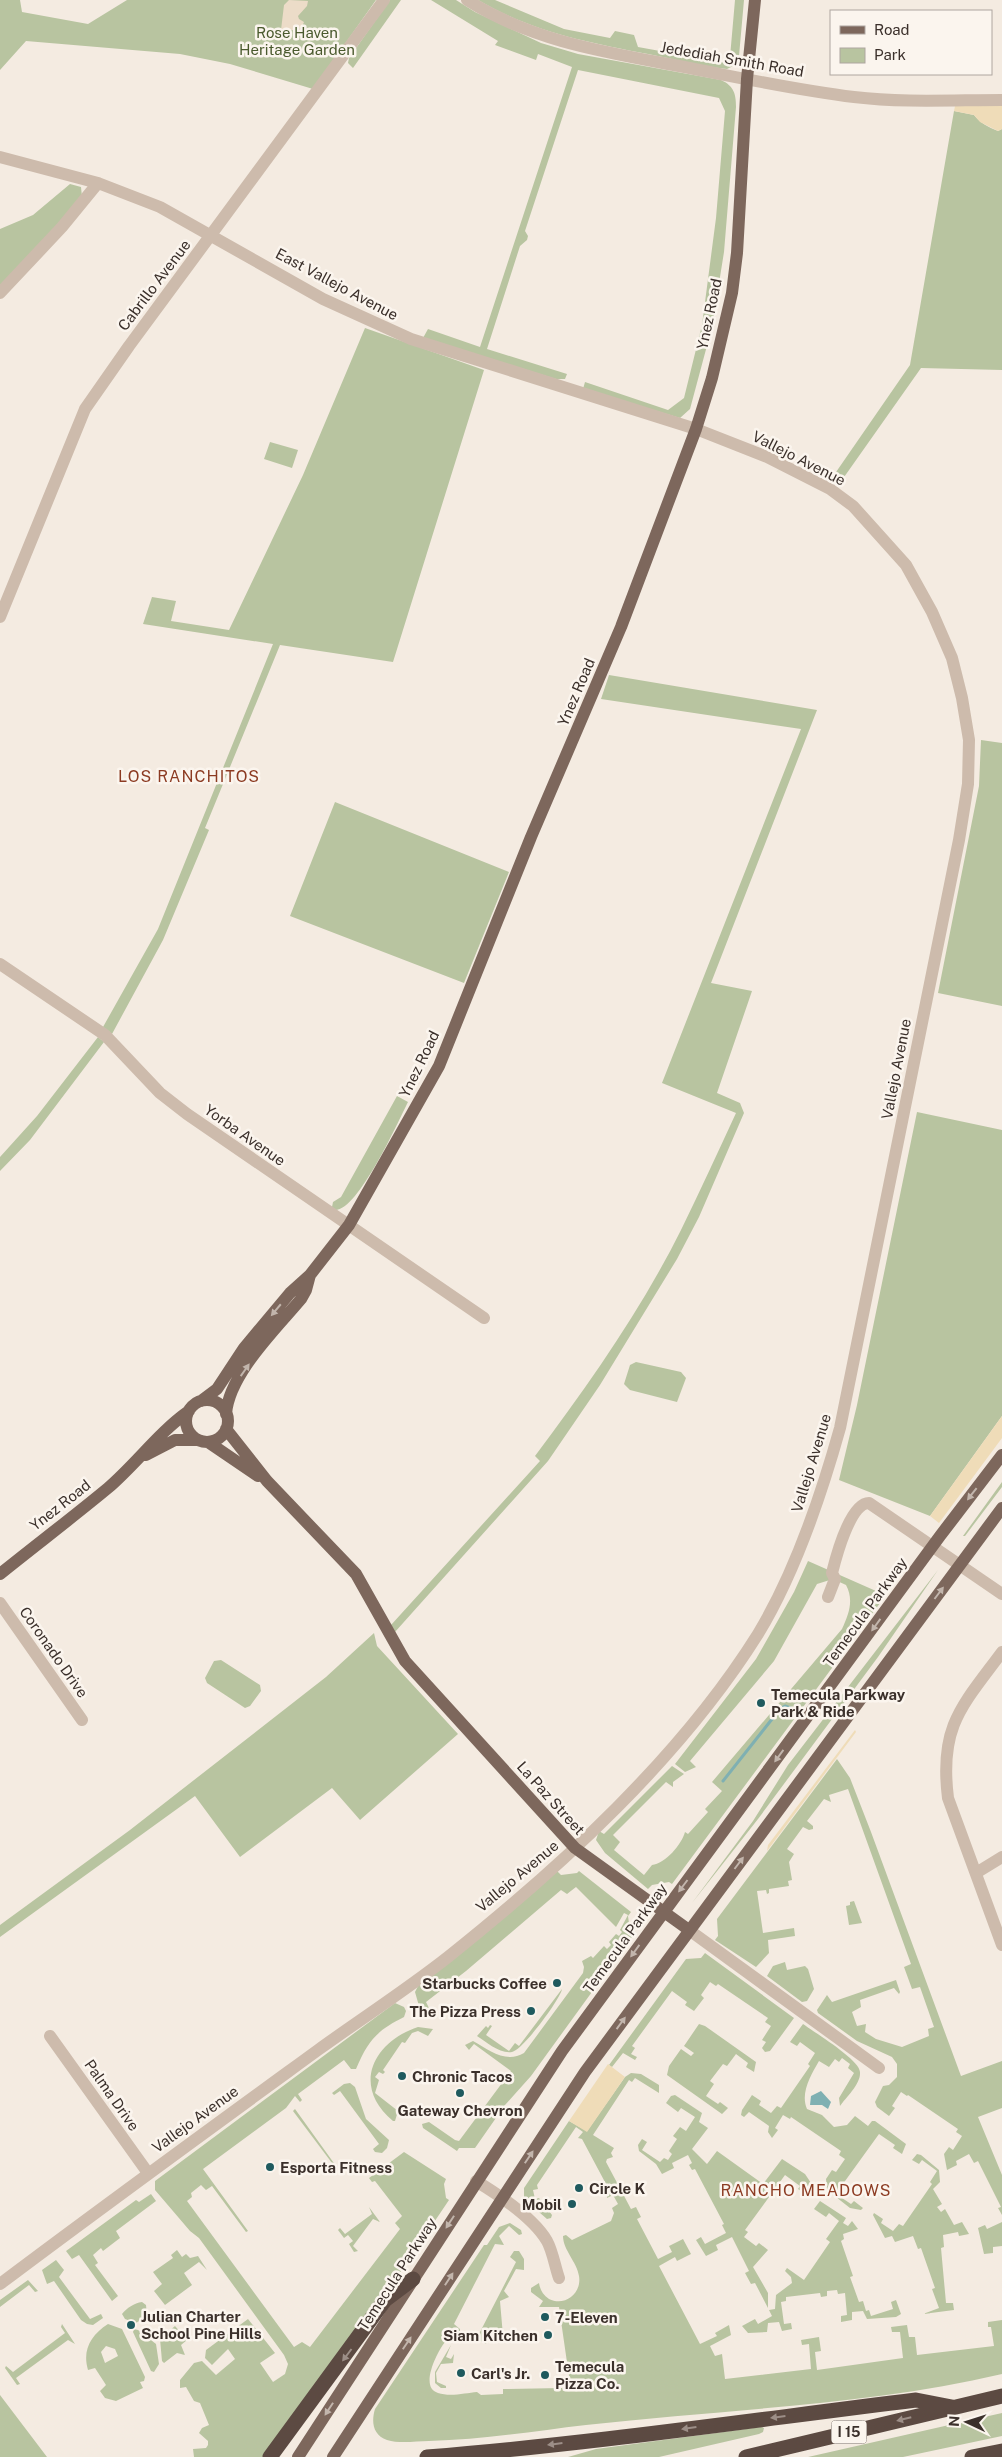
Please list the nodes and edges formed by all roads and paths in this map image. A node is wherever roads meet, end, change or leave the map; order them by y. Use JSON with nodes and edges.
{"nodes":[{"id":1,"x":384,"y":0,"type":"edge"},
{"id":2,"x":467,"y":0,"type":"edge"},
{"id":3,"x":755,"y":0,"type":"edge"},
{"id":4,"x":747,"y":79,"type":"junction"},
{"id":5,"x":1002,"y":100,"type":"edge"},
{"id":6,"x":0,"y":157,"type":"edge"},
{"id":7,"x":98,"y":183,"type":"junction"},
{"id":8,"x":211,"y":236,"type":"junction"},
{"id":9,"x":0,"y":293,"type":"edge"},
{"id":10,"x":696,"y":429,"type":"junction"},
{"id":11,"x":0,"y":618,"type":"edge"},
{"id":12,"x":0,"y":964,"type":"edge"},
{"id":13,"x":349,"y":1225,"type":"junction"},
{"id":14,"x":310,"y":1275,"type":"junction"},
{"id":15,"x":484,"y":1318,"type":"dead end"},
{"id":16,"x":202,"y":1401,"type":"junction"},
{"id":17,"x":188,"y":1411,"type":"junction"},
{"id":18,"x":226,"y":1414,"type":"junction"},
{"id":19,"x":226,"y":1429,"type":"junction"},
{"id":20,"x":203,"y":1441,"type":"junction"},
{"id":21,"x":1002,"y":1455,"type":"edge"},
{"id":22,"x":139,"y":1459,"type":"junction"},
{"id":23,"x":267,"y":1481,"type":"junction"},
{"id":24,"x":1002,"y":1508,"type":"edge"},
{"id":25,"x":932,"y":1548,"type":"junction"},
{"id":26,"x":960,"y":1565,"type":"junction"},
{"id":27,"x":0,"y":1574,"type":"edge"},
{"id":28,"x":1002,"y":1594,"type":"edge"},
{"id":29,"x":828,"y":1597,"type":"dead end"},
{"id":30,"x":0,"y":1603,"type":"edge"},
{"id":31,"x":1002,"y":1652,"type":"edge"},
{"id":32,"x":82,"y":1720,"type":"dead end"},
{"id":33,"x":575,"y":1848,"type":"junction"},
{"id":34,"x":1002,"y":1857,"type":"edge"},
{"id":35,"x":976,"y":1873,"type":"junction"},
{"id":36,"x":663,"y":1912,"type":"junction"},
{"id":37,"x":689,"y":1930,"type":"junction"},
{"id":38,"x":1002,"y":1945,"type":"edge"},
{"id":39,"x":50,"y":2036,"type":"dead end"},
{"id":40,"x":879,"y":2068,"type":"dead end"},
{"id":41,"x":148,"y":2173,"type":"junction"},
{"id":42,"x":476,"y":2181,"type":"junction"},
{"id":43,"x":502,"y":2197,"type":"junction"},
{"id":44,"x":559,"y":2278,"type":"dead end"},
{"id":45,"x":413,"y":2279,"type":"junction"},
{"id":46,"x":0,"y":2284,"type":"edge"},
{"id":47,"x":1002,"y":2396,"type":"edge"},
{"id":48,"x":952,"y":2407,"type":"junction"},
{"id":49,"x":1002,"y":2451,"type":"edge"},
{"id":50,"x":978,"y":2456,"type":"edge"},
{"id":51,"x":270,"y":2457,"type":"edge"},
{"id":52,"x":298,"y":2457,"type":"edge"},
{"id":53,"x":333,"y":2457,"type":"edge"},
{"id":54,"x":427,"y":2457,"type":"edge"},
{"id":55,"x":746,"y":2457,"type":"edge"}],
"edges":[{"from":1,"to":8,"type":"street","name":"Cabrillo Avenue"},
{"from":2,"to":4,"type":"street","name":"Jedediah Smith Road"},
{"from":3,"to":4,"type":"main road","name":"Ynez Road"},
{"from":4,"to":5,"type":"street","name":"Jedediah Smith Road"},
{"from":4,"to":10,"type":"main road","name":"Ynez Road"},
{"from":6,"to":7,"type":"street","name":"East Vallejo Avenue"},
{"from":7,"to":8,"type":"street","name":"East Vallejo Avenue"},
{"from":7,"to":9,"type":"street"},
{"from":8,"to":10,"type":"street","name":"East Vallejo Avenue"},
{"from":8,"to":11,"type":"street","name":"Cabrillo Avenue"},
{"from":10,"to":13,"type":"main road","name":"Ynez Road"},
{"from":10,"to":33,"type":"street","name":"Vallejo Avenue"},
{"from":12,"to":13,"type":"street","name":"Yorba Avenue"},
{"from":13,"to":14,"type":"main road","name":"Ynez Road"},
{"from":13,"to":15,"type":"street","name":"Yorba Avenue"},
{"from":14,"to":16,"type":"main road","name":"Ynez Road","one_way":true},
{"from":18,"to":14,"type":"main road","name":"Ynez Road","one_way":true},
{"from":16,"to":17,"type":"main road"},
{"from":16,"to":18,"type":"main road"},
{"from":17,"to":20,"type":"main road"},
{"from":17,"to":22,"type":"main road","name":"Ynez Road"},
{"from":18,"to":19,"type":"main road"},
{"from":19,"to":20,"type":"main road"},
{"from":19,"to":23,"type":"main road","name":"La Paz Street"},
{"from":20,"to":22,"type":"main road","name":"Ynez Road"},
{"from":20,"to":23,"type":"main road","name":"La Paz Street"},
{"from":21,"to":25,"type":"main road","name":"Temecula Parkway","one_way":true},
{"from":22,"to":27,"type":"main road","name":"Ynez Road"},
{"from":23,"to":33,"type":"main road","name":"La Paz Street"},
{"from":24,"to":26,"type":"main road"},
{"from":25,"to":26,"type":"street"},
{"from":25,"to":29,"type":"street"},
{"from":25,"to":36,"type":"main road","name":"Temecula Parkway","one_way":true},
{"from":26,"to":28,"type":"street"},
{"from":37,"to":26,"type":"main road","one_way":true},
{"from":30,"to":32,"type":"street","name":"Coronado Drive"},
{"from":31,"to":35,"type":"street"},
{"from":33,"to":36,"type":"main road","name":"La Paz Street"},
{"from":33,"to":41,"type":"street","name":"Vallejo Avenue"},
{"from":34,"to":35,"type":"street"},
{"from":35,"to":38,"type":"street"},
{"from":36,"to":37,"type":"main road","name":"La Paz Street"},
{"from":36,"to":42,"type":"main road","name":"Temecula Parkway","one_way":true},
{"from":37,"to":40,"type":"street","name":"La Paz Street"},
{"from":43,"to":37,"type":"main road","one_way":true},
{"from":39,"to":41,"type":"street","name":"Palma Drive"},
{"from":41,"to":46,"type":"street","name":"Vallejo Avenue"},
{"from":42,"to":43,"type":"street"},
{"from":42,"to":45,"type":"main road","name":"Temecula Parkway","one_way":true},
{"from":43,"to":44,"type":"street"},
{"from":53,"to":43,"type":"main road","one_way":true},
{"from":45,"to":51,"type":"highway","one_way":true},
{"from":45,"to":52,"type":"main road","name":"Temecula Parkway","one_way":true},
{"from":47,"to":48,"type":"highway","number":"I 15"},
{"from":48,"to":54,"type":"highway","one_way":true},
{"from":48,"to":55,"type":"highway","number":"I 15","one_way":true},
{"from":49,"to":50,"type":"highway"}]}
